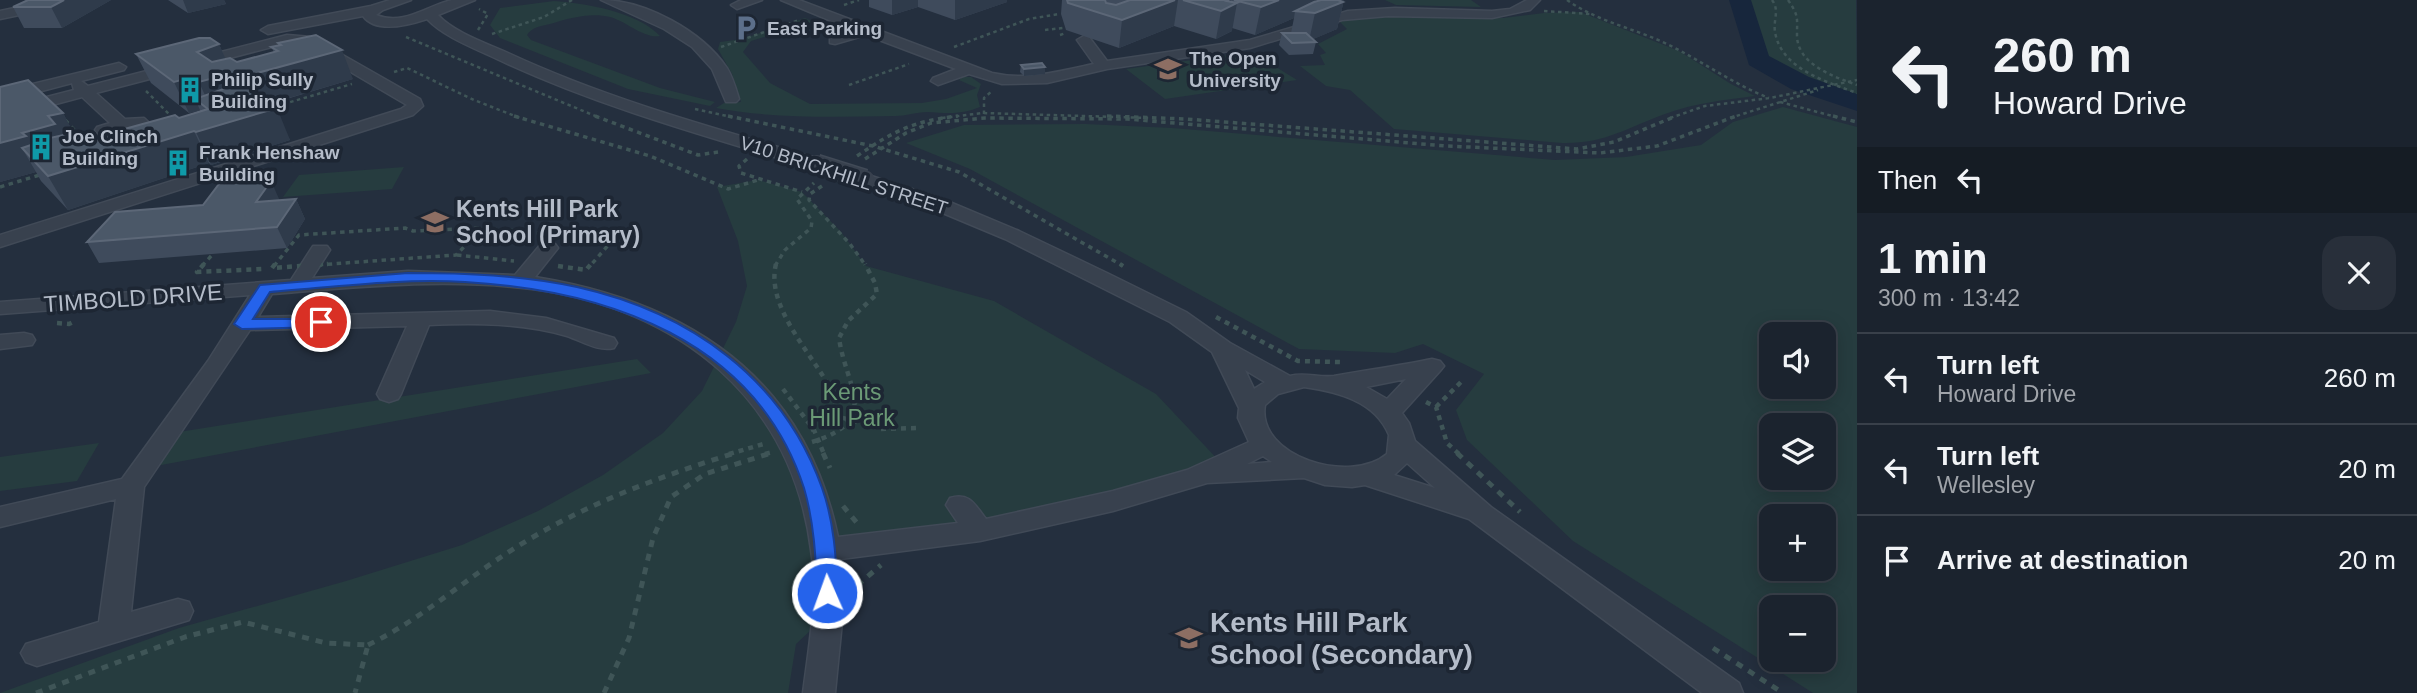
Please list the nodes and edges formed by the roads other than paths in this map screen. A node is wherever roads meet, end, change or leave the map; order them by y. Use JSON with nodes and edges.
{"nodes":[{"id":1,"x":405,"y":0,"type":"edge"},
{"id":2,"x":466,"y":0,"type":"edge"},
{"id":3,"x":607,"y":0,"type":"edge"},
{"id":4,"x":755,"y":0,"type":"edge"},
{"id":5,"x":788,"y":0,"type":"edge"},
{"id":6,"x":836,"y":0,"type":"edge"},
{"id":7,"x":1331,"y":3,"type":"edge"},
{"id":8,"x":737,"y":5,"type":"dead end"},
{"id":9,"x":1539,"y":5,"type":"edge"},
{"id":10,"x":432,"y":8,"type":"edge"},
{"id":11,"x":377,"y":9,"type":"edge"},
{"id":12,"x":28,"y":10,"type":"edge"},
{"id":13,"x":816,"y":10,"type":"junction"},
{"id":14,"x":1345,"y":16,"type":"junction"},
{"id":15,"x":782,"y":17,"type":"dead end"},
{"id":16,"x":2,"y":18,"type":"edge"},
{"id":17,"x":406,"y":21,"type":"junction"},
{"id":18,"x":289,"y":25,"type":"joint"},
{"id":19,"x":867,"y":30,"type":"junction"},
{"id":20,"x":452,"y":31,"type":"junction"},
{"id":21,"x":680,"y":33,"type":"junction"},
{"id":22,"x":835,"y":40,"type":"dead end"},
{"id":23,"x":1084,"y":40,"type":"dead end"},
{"id":24,"x":657,"y":41,"type":"dead end"},
{"id":25,"x":330,"y":53,"type":"junction"},
{"id":26,"x":229,"y":55,"type":"junction"},
{"id":27,"x":303,"y":60,"type":"edge"},
{"id":28,"x":246,"y":66,"type":"edge"},
{"id":29,"x":1103,"y":66,"type":"junction"},
{"id":30,"x":969,"y":69,"type":"junction"},
{"id":31,"x":72,"y":79,"type":"junction"},
{"id":32,"x":1002,"y":80,"type":"joint"},
{"id":33,"x":938,"y":81,"type":"dead end"},
{"id":34,"x":86,"y":92,"type":"junction"},
{"id":35,"x":0,"y":97,"type":"edge"},
{"id":36,"x":731,"y":99,"type":"dead end"},
{"id":37,"x":0,"y":114,"type":"edge"},
{"id":38,"x":122,"y":125,"type":"dead end"},
{"id":39,"x":0,"y":241,"type":"edge"},
{"id":40,"x":548,"y":248,"type":"dead end"},
{"id":41,"x":271,"y":277,"type":"junction"},
{"id":42,"x":520,"y":282,"type":"junction"},
{"id":43,"x":0,"y":308,"type":"edge"},
{"id":44,"x":421,"y":318,"type":"junction"},
{"id":45,"x":242,"y":324,"type":"junction"},
{"id":46,"x":24,"y":340,"type":"dead end"},
{"id":47,"x":0,"y":342,"type":"edge"},
{"id":48,"x":606,"y":343,"type":"dead end"},
{"id":49,"x":1222,"y":348,"type":"junction"},
{"id":50,"x":1283,"y":383,"type":"junction"},
{"id":51,"x":1328,"y":383,"type":"junction"},
{"id":52,"x":389,"y":394,"type":"dead end"},
{"id":53,"x":1251,"y":407,"type":"junction"},
{"id":54,"x":1388,"y":412,"type":"junction"},
{"id":55,"x":1264,"y":445,"type":"junction"},
{"id":56,"x":1404,"y":446,"type":"junction"},
{"id":57,"x":1304,"y":470,"type":"junction"},
{"id":58,"x":1196,"y":477,"type":"junction"},
{"id":59,"x":1369,"y":477,"type":"junction"},
{"id":60,"x":131,"y":486,"type":"junction"},
{"id":61,"x":960,"y":505,"type":"dead end"},
{"id":62,"x":1481,"y":514,"type":"junction"},
{"id":63,"x":0,"y":517,"type":"edge"},
{"id":64,"x":980,"y":531,"type":"junction"},
{"id":65,"x":826,"y":550,"type":"junction"},
{"id":66,"x":178,"y":611,"type":"dead end"},
{"id":67,"x":113,"y":631,"type":"junction"},
{"id":68,"x":37,"y":653,"type":"dead end"},
{"id":69,"x":819,"y":693,"type":"edge"},
{"id":70,"x":1727,"y":693,"type":"edge"}],
"edges":[{"from":1,"to":11,"type":"street"},
{"from":2,"to":10,"type":"street"},
{"from":3,"to":21,"type":"street"},
{"from":4,"to":8,"type":"street"},
{"from":5,"to":13,"type":"street"},
{"from":6,"to":13,"type":"street"},
{"from":7,"to":14,"type":"street"},
{"from":9,"to":14,"type":"street"},
{"from":10,"to":17,"type":"street"},
{"from":10,"to":20,"type":"street","name":"V10 BRICKHILL STREET"},
{"from":11,"to":17,"type":"street"},
{"from":11,"to":18,"type":"street"},
{"from":12,"to":16,"type":"street"},
{"from":13,"to":15,"type":"street"},
{"from":13,"to":19,"type":"street"},
{"from":14,"to":29,"type":"street"},
{"from":17,"to":20,"type":"street","name":"V10 BRICKHILL STREET"},
{"from":18,"to":31,"type":"street"},
{"from":19,"to":22,"type":"street"},
{"from":19,"to":30,"type":"street"},
{"from":20,"to":49,"type":"street","name":"V10 BRICKHILL STREET","bridge":true},
{"from":21,"to":24,"type":"street"},
{"from":21,"to":36,"type":"street"},
{"from":23,"to":29,"type":"street"},
{"from":25,"to":26,"type":"street"},
{"from":25,"to":27,"type":"street"},
{"from":25,"to":39,"type":"street"},
{"from":26,"to":28,"type":"street"},
{"from":26,"to":34,"type":"street"},
{"from":29,"to":32,"type":"street"},
{"from":30,"to":32,"type":"street"},
{"from":30,"to":33,"type":"street"},
{"from":31,"to":34,"type":"street"},
{"from":31,"to":35,"type":"street"},
{"from":34,"to":37,"type":"street"},
{"from":34,"to":38,"type":"street"},
{"from":40,"to":42,"type":"street"},
{"from":41,"to":42,"type":"street","name":"TIMBOLD DRIVE"},
{"from":41,"to":43,"type":"street","name":"TIMBOLD DRIVE"},
{"from":41,"to":45,"type":"street"},
{"from":42,"to":65,"type":"street","name":"TIMBOLD DRIVE"},
{"from":44,"to":45,"type":"street"},
{"from":44,"to":48,"type":"street"},
{"from":44,"to":52,"type":"street"},
{"from":45,"to":60,"type":"street"},
{"from":46,"to":47,"type":"street"},
{"from":49,"to":50,"type":"street","name":"V10 BRICKHILL STREET"},
{"from":49,"to":53,"type":"street","name":"V10 BRICKHILL STREET"},
{"from":50,"to":51,"type":"street"},
{"from":50,"to":53,"type":"street"},
{"from":51,"to":54,"type":"street"},
{"from":51,"to":54,"type":"street"},
{"from":53,"to":55,"type":"street"},
{"from":54,"to":56,"type":"street"},
{"from":55,"to":57,"type":"street"},
{"from":55,"to":58,"type":"street"},
{"from":56,"to":59,"type":"street"},
{"from":56,"to":62,"type":"street"},
{"from":57,"to":58,"type":"street"},
{"from":57,"to":59,"type":"street"},
{"from":58,"to":64,"type":"street"},
{"from":59,"to":62,"type":"street"},
{"from":60,"to":63,"type":"street"},
{"from":60,"to":67,"type":"street"},
{"from":61,"to":64,"type":"street"},
{"from":62,"to":70,"type":"street"},
{"from":64,"to":65,"type":"street"},
{"from":65,"to":69,"type":"street","name":"TIMBOLD DRIVE"},
{"from":66,"to":67,"type":"street"},
{"from":67,"to":68,"type":"street"}]}
